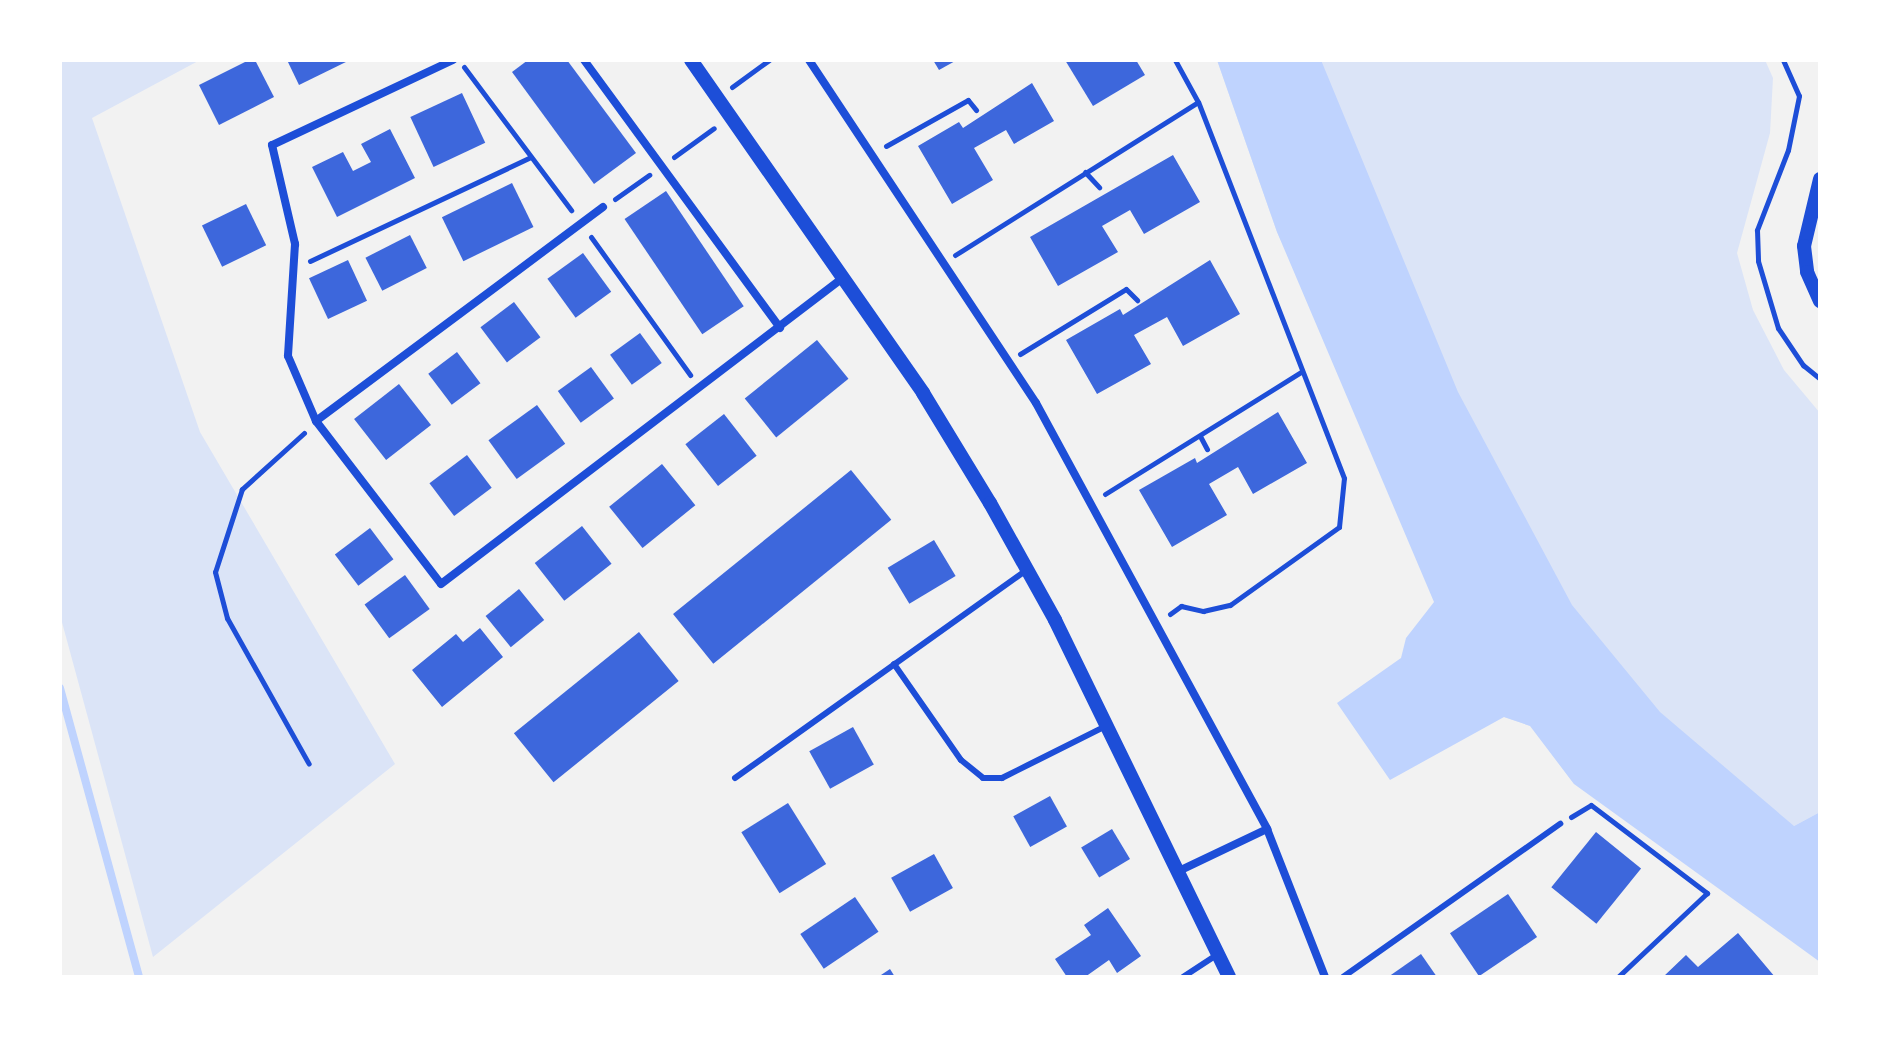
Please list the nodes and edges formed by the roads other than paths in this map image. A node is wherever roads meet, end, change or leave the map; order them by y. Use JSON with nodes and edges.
{"nodes":[{"id":1,"x":453,"y":60,"type":"edge"},
{"id":2,"x":584,"y":60,"type":"edge"},
{"id":3,"x":691,"y":60,"type":"edge"},
{"id":4,"x":809,"y":60,"type":"edge"},
{"id":5,"x":1820,"y":179,"type":"edge"},
{"id":6,"x":603,"y":207,"type":"dead end"},
{"id":7,"x":844,"y":277,"type":"junction"},
{"id":8,"x":1820,"y":301,"type":"edge"},
{"id":9,"x":780,"y":328,"type":"junction"},
{"id":10,"x":316,"y":421,"type":"junction"},
{"id":11,"x":1027,"y":569,"type":"junction"},
{"id":12,"x":894,"y":664,"type":"junction"},
{"id":13,"x":1108,"y":725,"type":"junction"},
{"id":14,"x":735,"y":778,"type":"dead end"},
{"id":15,"x":1560,"y":824,"type":"road end"},
{"id":16,"x":1267,"y":829,"type":"junction"},
{"id":17,"x":1179,"y":871,"type":"junction"},
{"id":18,"x":1218,"y":954,"type":"junction"},
{"id":19,"x":1183,"y":977,"type":"edge"},
{"id":20,"x":1229,"y":977,"type":"edge"},
{"id":21,"x":1325,"y":977,"type":"edge"},
{"id":22,"x":1343,"y":977,"type":"edge"}],
"edges":[{"from":1,"to":10,"type":"street"},
{"from":2,"to":9,"type":"street"},
{"from":3,"to":7,"type":"street"},
{"from":4,"to":16,"type":"street"},
{"from":5,"to":8,"type":"street"},
{"from":6,"to":10,"type":"street"},
{"from":7,"to":9,"type":"street"},
{"from":7,"to":11,"type":"street"},
{"from":9,"to":10,"type":"street"},
{"from":11,"to":12,"type":"lane"},
{"from":11,"to":13,"type":"street"},
{"from":12,"to":13,"type":"lane"},
{"from":12,"to":14,"type":"lane"},
{"from":13,"to":17,"type":"street"},
{"from":15,"to":22,"type":"lane"},
{"from":16,"to":17,"type":"street"},
{"from":16,"to":21,"type":"street"},
{"from":17,"to":18,"type":"street"},
{"from":18,"to":19,"type":"lane"},
{"from":18,"to":20,"type":"street"}]}
